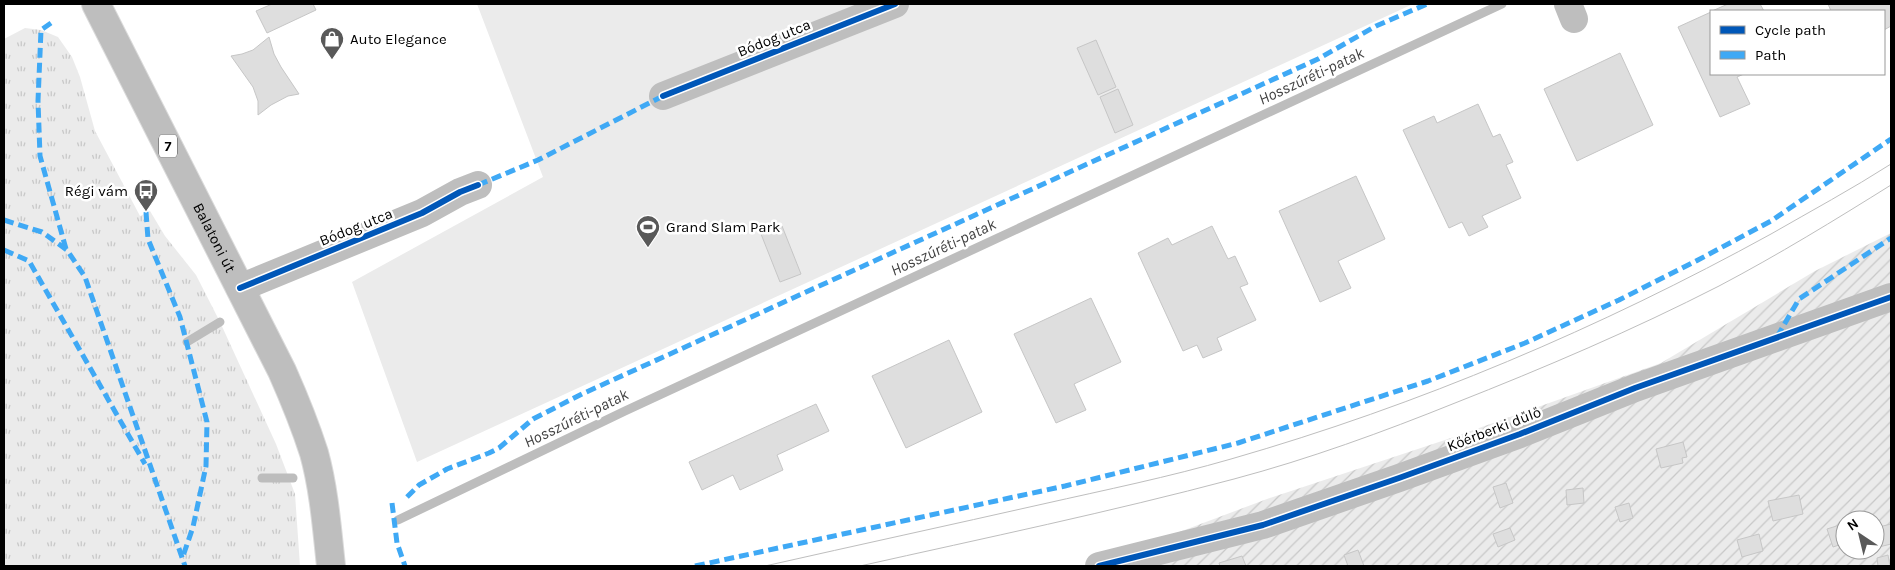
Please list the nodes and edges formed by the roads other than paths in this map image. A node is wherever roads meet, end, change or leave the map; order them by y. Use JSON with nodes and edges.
{"nodes":[{"id":1,"x":96,"y":4,"type":"edge"},
{"id":2,"x":895,"y":4,"type":"edge"},
{"id":3,"x":662,"y":96,"type":"dead end"},
{"id":4,"x":478,"y":185,"type":"dead end"},
{"id":5,"x":240,"y":288,"type":"junction"},
{"id":6,"x":1891,"y":297,"type":"edge"},
{"id":7,"x":331,"y":566,"type":"edge"},
{"id":8,"x":1099,"y":566,"type":"edge"}],
"edges":[{"from":1,"to":5,"type":"street","name":"Balatoni út","number":"7"},
{"from":2,"to":3,"type":"street","name":"Bódog utca"},
{"from":4,"to":5,"type":"street","name":"Bódog utca"},
{"from":5,"to":7,"type":"street","name":"Balatoni út","number":"7"},
{"from":6,"to":8,"type":"street","name":"Kőérberki dűlő"}]}
